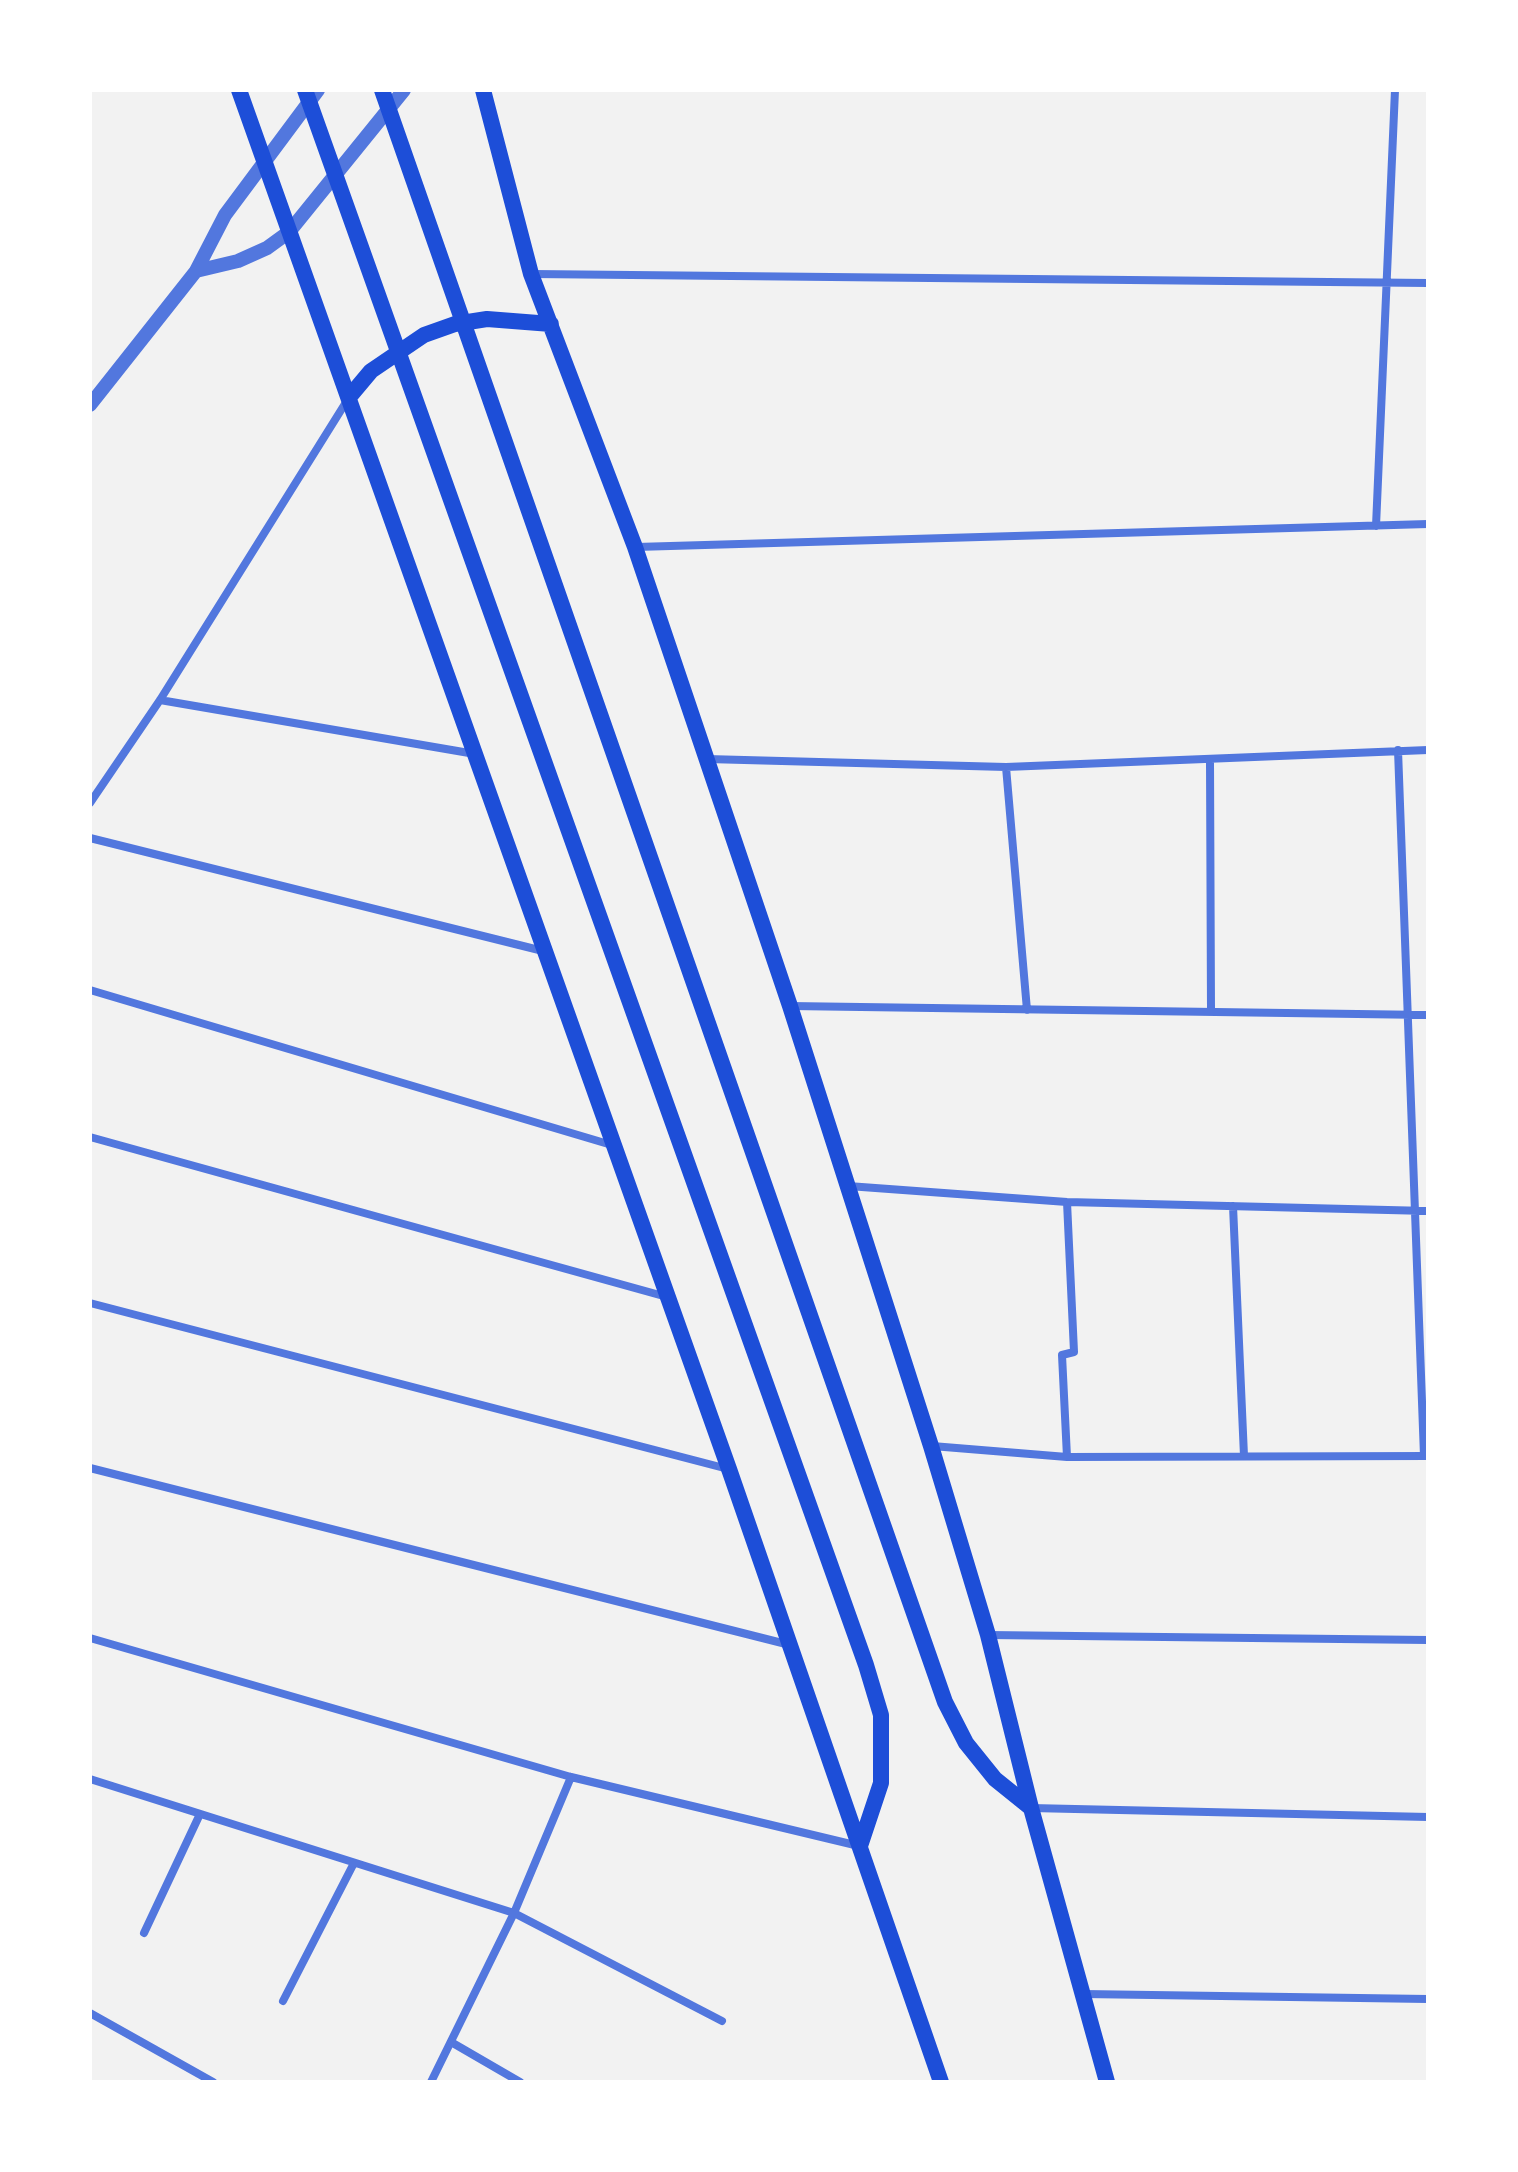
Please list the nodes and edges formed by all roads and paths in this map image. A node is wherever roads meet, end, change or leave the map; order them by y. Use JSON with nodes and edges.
{"nodes":[{"id":1,"x":239,"y":90,"type":"edge"},
{"id":2,"x":305,"y":90,"type":"edge"},
{"id":3,"x":318,"y":90,"type":"edge"},
{"id":4,"x":382,"y":90,"type":"edge"},
{"id":5,"x":404,"y":90,"type":"edge"},
{"id":6,"x":483,"y":90,"type":"edge"},
{"id":7,"x":1395,"y":90,"type":"edge"},
{"id":8,"x":266,"y":160,"type":"junction"},
{"id":9,"x":289,"y":232,"type":"junction"},
{"id":10,"x":196,"y":271,"type":"junction"},
{"id":11,"x":531,"y":274,"type":"junction"},
{"id":12,"x":1386,"y":283,"type":"junction"},
{"id":13,"x":1428,"y":283,"type":"edge"},
{"id":14,"x":551,"y":324,"type":"junction"},
{"id":15,"x":350,"y":396,"type":"junction"},
{"id":16,"x":90,"y":405,"type":"edge"},
{"id":17,"x":1428,"y":524,"type":"edge"},
{"id":18,"x":1376,"y":526,"type":"junction"},
{"id":19,"x":635,"y":547,"type":"junction"},
{"id":20,"x":160,"y":700,"type":"junction"},
{"id":21,"x":1398,"y":750,"type":"junction"},
{"id":22,"x":1428,"y":750,"type":"edge"},
{"id":23,"x":476,"y":754,"type":"junction"},
{"id":24,"x":707,"y":759,"type":"junction"},
{"id":25,"x":1210,"y":761,"type":"junction"},
{"id":26,"x":1006,"y":767,"type":"junction"},
{"id":27,"x":90,"y":803,"type":"edge"},
{"id":28,"x":90,"y":838,"type":"edge"},
{"id":29,"x":546,"y":952,"type":"junction"},
{"id":30,"x":90,"y":990,"type":"edge"},
{"id":31,"x":790,"y":1006,"type":"junction"},
{"id":32,"x":1027,"y":1010,"type":"junction"},
{"id":33,"x":1211,"y":1012,"type":"junction"},
{"id":34,"x":1408,"y":1015,"type":"junction"},
{"id":35,"x":1428,"y":1015,"type":"edge"},
{"id":36,"x":90,"y":1137,"type":"edge"},
{"id":37,"x":615,"y":1146,"type":"junction"},
{"id":38,"x":847,"y":1186,"type":"junction"},
{"id":39,"x":1067,"y":1202,"type":"junction"},
{"id":40,"x":1233,"y":1206,"type":"junction"},
{"id":41,"x":1415,"y":1210,"type":"junction"},
{"id":42,"x":1428,"y":1211,"type":"edge"},
{"id":43,"x":668,"y":1298,"type":"junction"},
{"id":44,"x":90,"y":1303,"type":"edge"},
{"id":45,"x":931,"y":1446,"type":"junction"},
{"id":46,"x":1244,"y":1456,"type":"junction"},
{"id":47,"x":1426,"y":1456,"type":"edge"},
{"id":48,"x":1067,"y":1457,"type":"junction"},
{"id":49,"x":90,"y":1468,"type":"edge"},
{"id":50,"x":729,"y":1469,"type":"junction"},
{"id":51,"x":988,"y":1635,"type":"junction"},
{"id":52,"x":90,"y":1638,"type":"edge"},
{"id":53,"x":1428,"y":1640,"type":"edge"},
{"id":54,"x":790,"y":1645,"type":"junction"},
{"id":55,"x":571,"y":1777,"type":"junction"},
{"id":56,"x":90,"y":1779,"type":"edge"},
{"id":57,"x":1031,"y":1808,"type":"junction"},
{"id":58,"x":200,"y":1814,"type":"junction"},
{"id":59,"x":1428,"y":1817,"type":"edge"},
{"id":60,"x":860,"y":1846,"type":"junction"},
{"id":61,"x":354,"y":1863,"type":"junction"},
{"id":62,"x":514,"y":1913,"type":"junction"},
{"id":63,"x":144,"y":1933,"type":"dead end"},
{"id":64,"x":1082,"y":1994,"type":"junction"},
{"id":65,"x":1428,"y":1999,"type":"edge"},
{"id":66,"x":283,"y":2001,"type":"dead end"},
{"id":67,"x":90,"y":2013,"type":"edge"},
{"id":68,"x":722,"y":2021,"type":"dead end"},
{"id":69,"x":451,"y":2042,"type":"junction"},
{"id":70,"x":213,"y":2082,"type":"edge"},
{"id":71,"x":431,"y":2082,"type":"edge"},
{"id":72,"x":520,"y":2082,"type":"edge"},
{"id":73,"x":941,"y":2082,"type":"edge"},
{"id":74,"x":1107,"y":2082,"type":"edge"}],
"edges":[{"from":1,"to":8,"type":"main road"},
{"from":2,"to":60,"type":"main road"},
{"from":3,"to":8,"type":"street"},
{"from":4,"to":57,"type":"main road"},
{"from":5,"to":9,"type":"street"},
{"from":6,"to":11,"type":"main road"},
{"from":7,"to":12,"type":"street"},
{"from":8,"to":9,"type":"main road"},
{"from":8,"to":10,"type":"street"},
{"from":9,"to":10,"type":"street"},
{"from":9,"to":15,"type":"main road"},
{"from":10,"to":16,"type":"street"},
{"from":11,"to":12,"type":"street"},
{"from":11,"to":14,"type":"main road"},
{"from":12,"to":13,"type":"street"},
{"from":12,"to":18,"type":"street"},
{"from":14,"to":15,"type":"main road"},
{"from":14,"to":19,"type":"main road"},
{"from":15,"to":20,"type":"street"},
{"from":15,"to":23,"type":"main road"},
{"from":17,"to":18,"type":"street"},
{"from":18,"to":19,"type":"street"},
{"from":19,"to":24,"type":"main road"},
{"from":20,"to":23,"type":"street"},
{"from":20,"to":27,"type":"street"},
{"from":21,"to":22,"type":"street"},
{"from":21,"to":25,"type":"street"},
{"from":21,"to":34,"type":"street"},
{"from":23,"to":29,"type":"main road"},
{"from":24,"to":26,"type":"street"},
{"from":24,"to":31,"type":"main road"},
{"from":25,"to":26,"type":"street"},
{"from":25,"to":33,"type":"street"},
{"from":26,"to":32,"type":"street"},
{"from":28,"to":29,"type":"street"},
{"from":29,"to":37,"type":"main road"},
{"from":30,"to":37,"type":"street"},
{"from":31,"to":32,"type":"street"},
{"from":31,"to":38,"type":"main road"},
{"from":32,"to":33,"type":"street"},
{"from":33,"to":34,"type":"street"},
{"from":34,"to":35,"type":"street"},
{"from":34,"to":41,"type":"street"},
{"from":36,"to":43,"type":"street"},
{"from":37,"to":43,"type":"main road"},
{"from":38,"to":39,"type":"street"},
{"from":38,"to":45,"type":"main road"},
{"from":39,"to":40,"type":"street"},
{"from":39,"to":48,"type":"street"},
{"from":40,"to":41,"type":"street"},
{"from":40,"to":46,"type":"street"},
{"from":41,"to":42,"type":"street"},
{"from":41,"to":47,"type":"street"},
{"from":43,"to":50,"type":"main road"},
{"from":44,"to":50,"type":"street"},
{"from":45,"to":48,"type":"street"},
{"from":45,"to":51,"type":"main road"},
{"from":46,"to":47,"type":"street"},
{"from":46,"to":48,"type":"street"},
{"from":49,"to":54,"type":"street"},
{"from":50,"to":54,"type":"main road"},
{"from":51,"to":53,"type":"street"},
{"from":51,"to":57,"type":"main road"},
{"from":52,"to":55,"type":"street"},
{"from":54,"to":60,"type":"main road"},
{"from":55,"to":60,"type":"street"},
{"from":55,"to":62,"type":"street"},
{"from":56,"to":58,"type":"street"},
{"from":57,"to":59,"type":"street"},
{"from":57,"to":64,"type":"main road"},
{"from":58,"to":61,"type":"street"},
{"from":58,"to":63,"type":"street"},
{"from":60,"to":73,"type":"main road"},
{"from":61,"to":62,"type":"street"},
{"from":61,"to":66,"type":"street"},
{"from":62,"to":68,"type":"street"},
{"from":62,"to":69,"type":"street"},
{"from":64,"to":65,"type":"street"},
{"from":64,"to":74,"type":"main road"},
{"from":67,"to":70,"type":"street"},
{"from":69,"to":71,"type":"street"},
{"from":69,"to":72,"type":"street"}]}
